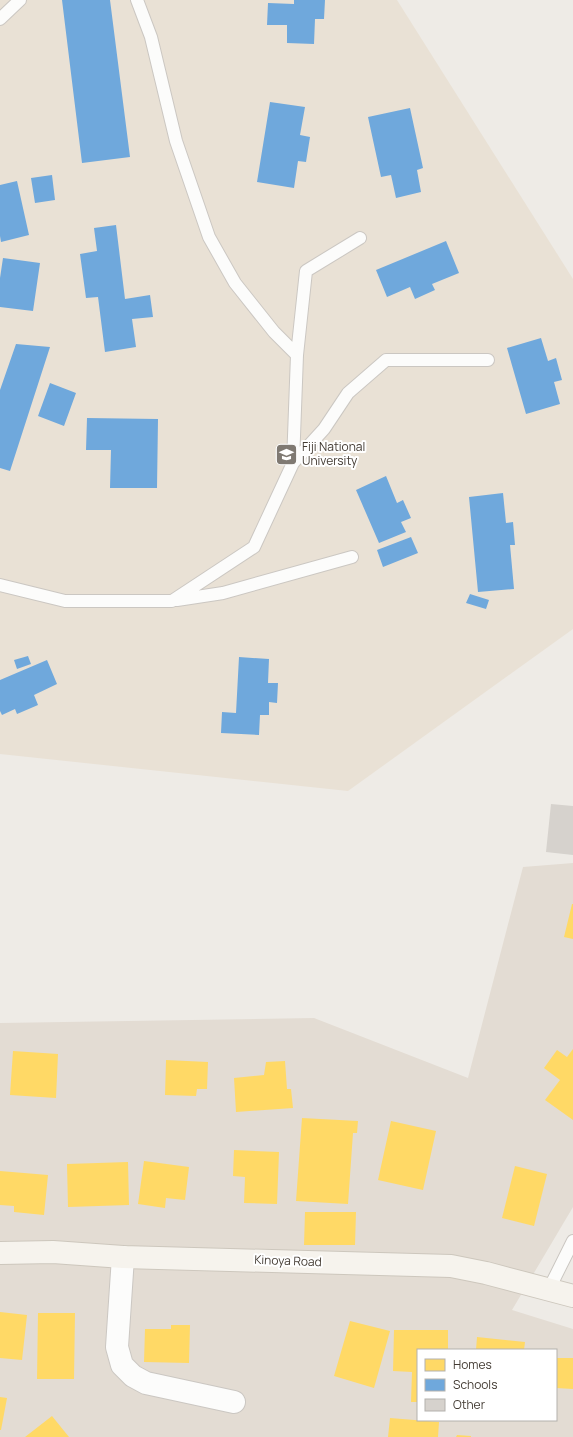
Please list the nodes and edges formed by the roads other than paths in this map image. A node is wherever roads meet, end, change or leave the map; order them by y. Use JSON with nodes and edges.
{"nodes":[{"id":1,"x":20,"y":0,"type":"edge"},
{"id":2,"x":137,"y":0,"type":"edge"},
{"id":3,"x":0,"y":19,"type":"edge"},
{"id":4,"x":360,"y":238,"type":"dead end"},
{"id":5,"x":298,"y":355,"type":"junction"},
{"id":6,"x":488,"y":360,"type":"dead end"},
{"id":7,"x":293,"y":463,"type":"junction"},
{"id":8,"x":352,"y":557,"type":"dead end"},
{"id":9,"x":0,"y":585,"type":"edge"},
{"id":10,"x":172,"y":601,"type":"junction"},
{"id":11,"x":573,"y":1241,"type":"edge"},
{"id":12,"x":0,"y":1253,"type":"edge"},
{"id":13,"x":123,"y":1257,"type":"junction"},
{"id":14,"x":549,"y":1289,"type":"junction"},
{"id":15,"x":573,"y":1296,"type":"edge"},
{"id":16,"x":234,"y":1402,"type":"dead end"}],
"edges":[{"from":1,"to":3,"type":"lane"},
{"from":2,"to":5,"type":"lane"},
{"from":4,"to":5,"type":"lane"},
{"from":5,"to":7,"type":"lane"},
{"from":6,"to":7,"type":"lane"},
{"from":7,"to":10,"type":"lane"},
{"from":8,"to":10,"type":"lane"},
{"from":9,"to":10,"type":"lane"},
{"from":11,"to":14,"type":"lane"},
{"from":12,"to":13,"type":"main road","name":"Kinoya Road"},
{"from":13,"to":14,"type":"main road","name":"Kinoya Road"},
{"from":13,"to":16,"type":"street"},
{"from":14,"to":15,"type":"main road","name":"Kinoya Road"}]}
